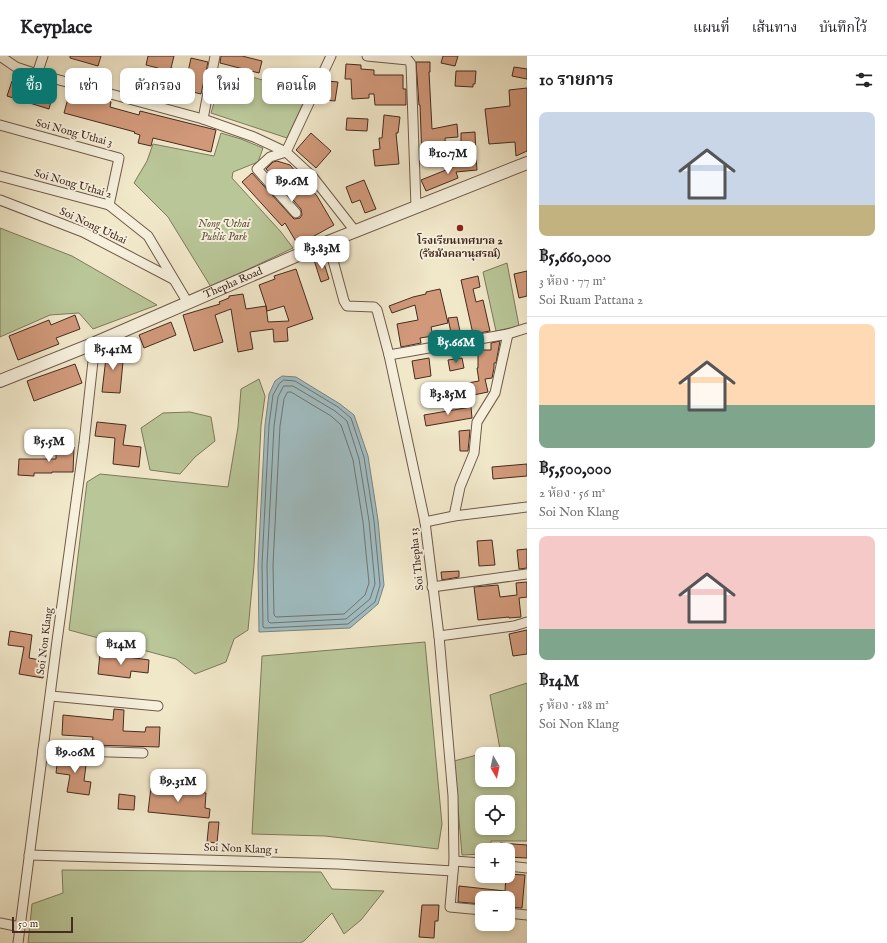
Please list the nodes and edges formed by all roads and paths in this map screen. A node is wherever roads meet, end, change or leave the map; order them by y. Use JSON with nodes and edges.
{"nodes":[{"id":1,"x":0,"y":56,"type":"edge"},
{"id":2,"x":43,"y":56,"type":"edge"},
{"id":3,"x":215,"y":56,"type":"edge"},
{"id":4,"x":331,"y":56,"type":"edge"},
{"id":5,"x":367,"y":56,"type":"edge"},
{"id":6,"x":19,"y":68,"type":"edge"},
{"id":7,"x":39,"y":68,"type":"edge"},
{"id":8,"x":57,"y":79,"type":"edge"},
{"id":9,"x":203,"y":119,"type":"junction"},
{"id":10,"x":0,"y":125,"type":"edge"},
{"id":11,"x":286,"y":152,"type":"junction"},
{"id":12,"x":527,"y":163,"type":"edge"},
{"id":13,"x":0,"y":177,"type":"edge"},
{"id":14,"x":0,"y":200,"type":"edge"},
{"id":15,"x":109,"y":205,"type":"junction"},
{"id":16,"x":416,"y":207,"type":"junction"},
{"id":17,"x":296,"y":213,"type":"dead end"},
{"id":18,"x":355,"y":231,"type":"junction"},
{"id":19,"x":328,"y":242,"type":"junction"},
{"id":20,"x":174,"y":280,"type":"junction"},
{"id":21,"x":188,"y":303,"type":"junction"},
{"id":22,"x":527,"y":328,"type":"edge"},
{"id":23,"x":508,"y":334,"type":"junction"},
{"id":24,"x":95,"y":343,"type":"junction"},
{"id":25,"x":389,"y":355,"type":"junction"},
{"id":26,"x":0,"y":381,"type":"edge"},
{"id":27,"x":527,"y":508,"type":"edge"},
{"id":28,"x":454,"y":516,"type":"junction"},
{"id":29,"x":425,"y":522,"type":"junction"},
{"id":30,"x":527,"y":574,"type":"edge"},
{"id":31,"x":432,"y":587,"type":"junction"},
{"id":32,"x":527,"y":622,"type":"edge"},
{"id":33,"x":439,"y":636,"type":"junction"},
{"id":34,"x":51,"y":696,"type":"junction"},
{"id":35,"x":158,"y":706,"type":"dead end"},
{"id":36,"x":43,"y":750,"type":"junction"},
{"id":37,"x":143,"y":753,"type":"dead end"},
{"id":38,"x":29,"y":855,"type":"junction"},
{"id":39,"x":454,"y":861,"type":"junction"},
{"id":40,"x":475,"y":862,"type":"edge"},
{"id":41,"x":515,"y":867,"type":"edge"},
{"id":42,"x":527,"y":868,"type":"edge"},
{"id":43,"x":453,"y":871,"type":"junction"},
{"id":44,"x":475,"y":909,"type":"edge"},
{"id":45,"x":515,"y":914,"type":"edge"},
{"id":46,"x":527,"y":915,"type":"edge"},
{"id":47,"x":0,"y":923,"type":"edge"},
{"id":48,"x":20,"y":927,"type":"junction"},
{"id":49,"x":18,"y":943,"type":"edge"}],
"edges":[{"from":1,"to":6,"type":"street"},
{"from":2,"to":7,"type":"street"},
{"from":3,"to":9,"type":"street"},
{"from":4,"to":11,"type":"street"},
{"from":5,"to":16,"type":"street"},
{"from":8,"to":9,"type":"street"},
{"from":9,"to":11,"type":"street"},
{"from":10,"to":15,"type":"street","name":"Soi Nong Uthai 3"},
{"from":11,"to":17,"type":"street"},
{"from":11,"to":18,"type":"street"},
{"from":12,"to":16,"type":"street","name":"Thepha Road"},
{"from":13,"to":15,"type":"street","name":"Soi Nong Uthai 2"},
{"from":14,"to":20,"type":"street","name":"Soi Nong Uthai"},
{"from":15,"to":20,"type":"street","name":"Soi Nong Uthai 2"},
{"from":16,"to":18,"type":"street","name":"Thepha Road"},
{"from":18,"to":19,"type":"street","name":"Thepha Road"},
{"from":19,"to":21,"type":"street","name":"Thepha Road"},
{"from":19,"to":25,"type":"street","name":"Soi Thepha 13"},
{"from":20,"to":21,"type":"street","name":"Soi Nong Uthai 2"},
{"from":21,"to":24,"type":"street","name":"Thepha Road"},
{"from":22,"to":23,"type":"street"},
{"from":23,"to":25,"type":"street"},
{"from":23,"to":28,"type":"street"},
{"from":24,"to":26,"type":"street","name":"Thepha Road"},
{"from":24,"to":34,"type":"street","name":"Soi Non Klang"},
{"from":25,"to":29,"type":"street","name":"Soi Thepha 13"},
{"from":27,"to":28,"type":"street"},
{"from":28,"to":29,"type":"street"},
{"from":29,"to":31,"type":"street","name":"Soi Thepha 13"},
{"from":30,"to":31,"type":"street"},
{"from":31,"to":33,"type":"street","name":"Soi Thepha 13"},
{"from":32,"to":33,"type":"street"},
{"from":33,"to":39,"type":"street","name":"Soi Thepha 13"},
{"from":34,"to":35,"type":"street"},
{"from":34,"to":36,"type":"street","name":"Soi Non Klang"},
{"from":36,"to":37,"type":"street"},
{"from":36,"to":38,"type":"street","name":"Soi Non Klang"},
{"from":38,"to":43,"type":"street","name":"Soi Non Klang 1"},
{"from":38,"to":48,"type":"street","name":"Soi Non Klang"},
{"from":39,"to":40,"type":"street"},
{"from":39,"to":43,"type":"street","name":"Soi Thepha 13"},
{"from":41,"to":42,"type":"street"},
{"from":43,"to":44,"type":"street","name":"Soi Thepha 13"},
{"from":45,"to":46,"type":"street"},
{"from":47,"to":48,"type":"street"},
{"from":48,"to":49,"type":"street","name":"Soi Non Klang"}]}
